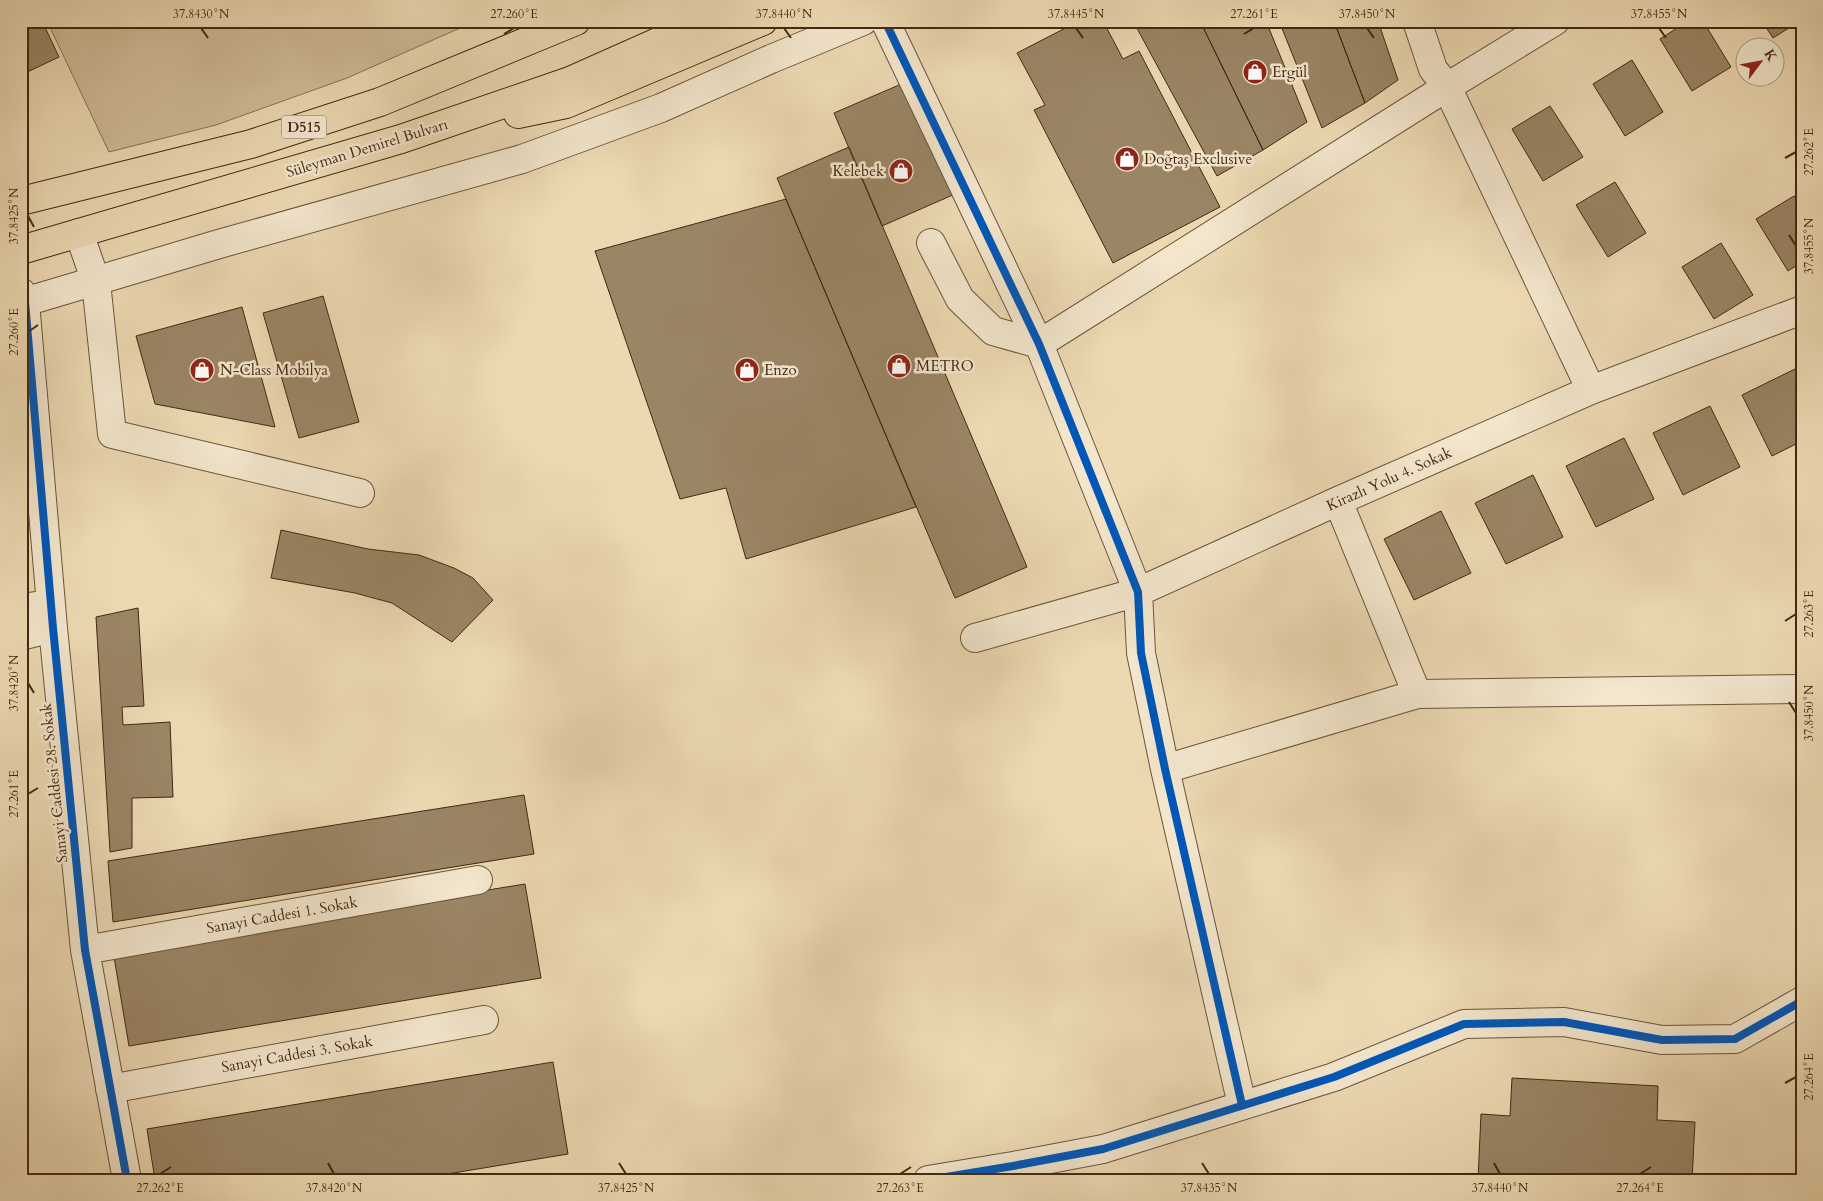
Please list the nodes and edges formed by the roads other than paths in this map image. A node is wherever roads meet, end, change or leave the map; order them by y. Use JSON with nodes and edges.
{"nodes":[{"id":1,"x":530,"y":21,"type":"edge"},
{"id":2,"x":576,"y":21,"type":"edge"},
{"id":3,"x":704,"y":21,"type":"edge"},
{"id":4,"x":763,"y":21,"type":"edge"},
{"id":5,"x":862,"y":21,"type":"edge"},
{"id":6,"x":885,"y":21,"type":"edge"},
{"id":7,"x":1417,"y":21,"type":"edge"},
{"id":8,"x":1555,"y":21,"type":"edge"},
{"id":9,"x":1447,"y":87,"type":"junction"},
{"id":10,"x":380,"y":102,"type":"junction"},
{"id":11,"x":401,"y":139,"type":"junction"},
{"id":12,"x":21,"y":201,"type":"edge"},
{"id":13,"x":79,"y":233,"type":"junction"},
{"id":14,"x":930,"y":243,"type":"dead end"},
{"id":15,"x":21,"y":250,"type":"edge"},
{"id":16,"x":96,"y":282,"type":"junction"},
{"id":17,"x":22,"y":299,"type":"edge"},
{"id":18,"x":1802,"y":310,"type":"edge"},
{"id":19,"x":1039,"y":344,"type":"junction"},
{"id":20,"x":1591,"y":390,"type":"junction"},
{"id":21,"x":360,"y":493,"type":"dead end"},
{"id":22,"x":1338,"y":501,"type":"junction"},
{"id":23,"x":1138,"y":592,"type":"junction"},
{"id":24,"x":21,"y":608,"type":"edge"},
{"id":25,"x":52,"y":616,"type":"junction"},
{"id":26,"x":21,"y":636,"type":"edge"},
{"id":27,"x":975,"y":638,"type":"dead end"},
{"id":28,"x":1802,"y":689,"type":"edge"},
{"id":29,"x":1417,"y":694,"type":"junction"},
{"id":30,"x":1165,"y":769,"type":"junction"},
{"id":31,"x":478,"y":880,"type":"dead end"},
{"id":32,"x":85,"y":950,"type":"junction"},
{"id":33,"x":1802,"y":1001,"type":"edge"},
{"id":34,"x":484,"y":1020,"type":"dead end"},
{"id":35,"x":110,"y":1089,"type":"junction"},
{"id":36,"x":1242,"y":1104,"type":"junction"},
{"id":37,"x":127,"y":1180,"type":"edge"},
{"id":38,"x":928,"y":1180,"type":"edge"}],
"edges":[{"from":1,"to":10,"type":"highway"},
{"from":2,"to":10,"type":"highway","number":"D515"},
{"from":3,"to":11,"type":"highway","name":"Süleyman Demirel Bulvarı","number":"D515"},
{"from":4,"to":11,"type":"highway"},
{"from":5,"to":16,"type":"street"},
{"from":6,"to":19,"type":"street"},
{"from":7,"to":9,"type":"street"},
{"from":8,"to":9,"type":"street"},
{"from":9,"to":19,"type":"street"},
{"from":9,"to":20,"type":"street"},
{"from":10,"to":12,"type":"highway","number":"D515"},
{"from":11,"to":13,"type":"highway","name":"Süleyman Demirel Bulvarı","number":"D515"},
{"from":13,"to":15,"type":"highway","name":"Süleyman Demirel Bulvarı","number":"D515"},
{"from":13,"to":16,"type":"street"},
{"from":14,"to":19,"type":"street"},
{"from":16,"to":17,"type":"street"},
{"from":16,"to":21,"type":"street"},
{"from":17,"to":25,"type":"street","name":"Sanayi Caddesi 28. Sokak"},
{"from":18,"to":20,"type":"street","name":"Kirazlı Yolu 4. Sokak"},
{"from":19,"to":23,"type":"street"},
{"from":20,"to":22,"type":"street","name":"Kirazlı Yolu 4. Sokak"},
{"from":22,"to":23,"type":"street","name":"Kirazlı Yolu 4. Sokak"},
{"from":22,"to":29,"type":"street"},
{"from":23,"to":27,"type":"street","name":"Kirazlı Yolu 4. Sokak"},
{"from":23,"to":30,"type":"street"},
{"from":24,"to":25,"type":"street"},
{"from":25,"to":26,"type":"street"},
{"from":25,"to":32,"type":"street","name":"Sanayi Caddesi 28. Sokak"},
{"from":28,"to":29,"type":"street"},
{"from":29,"to":30,"type":"street"},
{"from":30,"to":36,"type":"street"},
{"from":31,"to":32,"type":"street","name":"Sanayi Caddesi 1. Sokak"},
{"from":32,"to":35,"type":"street","name":"Sanayi Caddesi 28. Sokak"},
{"from":33,"to":36,"type":"street"},
{"from":34,"to":35,"type":"street","name":"Sanayi Caddesi 3. Sokak"},
{"from":35,"to":37,"type":"street","name":"Sanayi Caddesi 28. Sokak"},
{"from":36,"to":38,"type":"street"}]}
